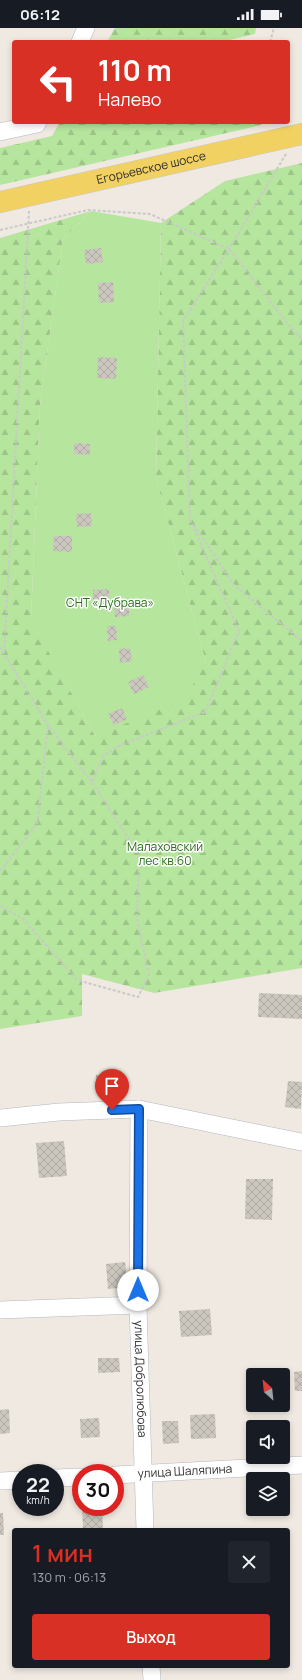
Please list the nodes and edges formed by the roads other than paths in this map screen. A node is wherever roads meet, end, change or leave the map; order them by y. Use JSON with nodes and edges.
{"nodes":[{"id":1,"x":86,"y":28,"type":"edge"},
{"id":2,"x":81,"y":40,"type":"edge"},
{"id":3,"x":37,"y":124,"type":"edge"},
{"id":4,"x":0,"y":132,"type":"edge"},
{"id":5,"x":300,"y":134,"type":"edge"},
{"id":6,"x":0,"y":202,"type":"edge"},
{"id":7,"x":139,"y":1109,"type":"junction"},
{"id":8,"x":0,"y":1118,"type":"edge"},
{"id":9,"x":301,"y":1142,"type":"dead end"},
{"id":10,"x":138,"y":1305,"type":"junction"},
{"id":11,"x":0,"y":1310,"type":"edge"},
{"id":12,"x":302,"y":1465,"type":"edge"},
{"id":13,"x":142,"y":1473,"type":"junction"},
{"id":14,"x":124,"y":1474,"type":"edge"},
{"id":15,"x":12,"y":1480,"type":"edge"},
{"id":16,"x":0,"y":1481,"type":"edge"},
{"id":17,"x":144,"y":1528,"type":"edge"},
{"id":18,"x":151,"y":1668,"type":"edge"},
{"id":19,"x":152,"y":1680,"type":"edge"}],
"edges":[{"from":1,"to":2,"type":"street"},
{"from":3,"to":4,"type":"street"},
{"from":5,"to":6,"type":"main road","name":"Егорьевское шоссе"},
{"from":7,"to":8,"type":"street"},
{"from":7,"to":9,"type":"street"},
{"from":7,"to":10,"type":"street","name":"улица Добролюбова"},
{"from":10,"to":11,"type":"street"},
{"from":10,"to":13,"type":"street","name":"улица Добролюбова"},
{"from":12,"to":13,"type":"street","name":"улица Шаляпина"},
{"from":13,"to":14,"type":"street","name":"улица Шаляпина"},
{"from":13,"to":17,"type":"street","name":"улица Добролюбова"},
{"from":15,"to":16,"type":"street"},
{"from":18,"to":19,"type":"street"}]}
